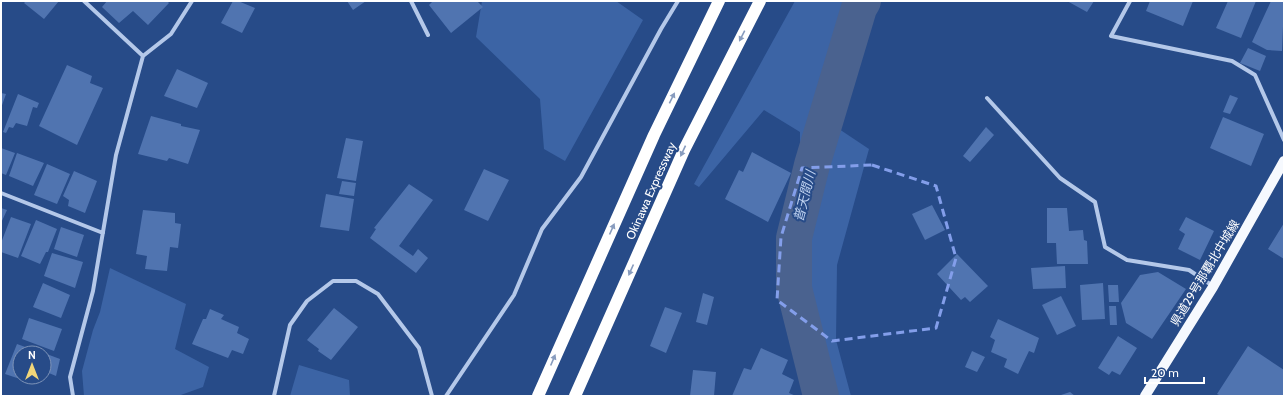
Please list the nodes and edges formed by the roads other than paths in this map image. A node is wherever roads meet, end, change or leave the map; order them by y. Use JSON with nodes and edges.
{"nodes":[{"id":1,"x":84,"y":1,"type":"edge"},
{"id":2,"x":192,"y":1,"type":"edge"},
{"id":3,"x":411,"y":1,"type":"edge"},
{"id":4,"x":678,"y":1,"type":"edge"},
{"id":5,"x":719,"y":1,"type":"edge"},
{"id":6,"x":760,"y":1,"type":"edge"},
{"id":7,"x":1130,"y":1,"type":"edge"},
{"id":8,"x":428,"y":35,"type":"dead end"},
{"id":9,"x":143,"y":56,"type":"junction"},
{"id":10,"x":988,"y":98,"type":"dead end"},
{"id":11,"x":1284,"y":140,"type":"edge"},
{"id":12,"x":1284,"y":163,"type":"edge"},
{"id":13,"x":1,"y":193,"type":"edge"},
{"id":14,"x":103,"y":233,"type":"junction"},
{"id":15,"x":1213,"y":287,"type":"junction"},
{"id":16,"x":73,"y":396,"type":"edge"},
{"id":17,"x":274,"y":396,"type":"edge"},
{"id":18,"x":432,"y":396,"type":"edge"},
{"id":19,"x":446,"y":396,"type":"edge"},
{"id":20,"x":538,"y":396,"type":"edge"},
{"id":21,"x":575,"y":396,"type":"edge"},
{"id":22,"x":1145,"y":396,"type":"edge"}],
"edges":[{"from":1,"to":9,"type":"street"},
{"from":2,"to":9,"type":"street"},
{"from":3,"to":8,"type":"street"},
{"from":4,"to":19,"type":"street"},
{"from":20,"to":5,"type":"highway","name":"Okinawa Expressway","one_way":true},
{"from":6,"to":21,"type":"highway","name":"Okinawa Expressway","one_way":true},
{"from":7,"to":11,"type":"street"},
{"from":9,"to":14,"type":"street"},
{"from":10,"to":15,"type":"street"},
{"from":12,"to":15,"type":"main road","name":"県道29号那覇北中城線"},
{"from":13,"to":14,"type":"street"},
{"from":14,"to":16,"type":"street"},
{"from":15,"to":22,"type":"main road","name":"県道29号那覇北中城線"},
{"from":17,"to":18,"type":"street"}]}
